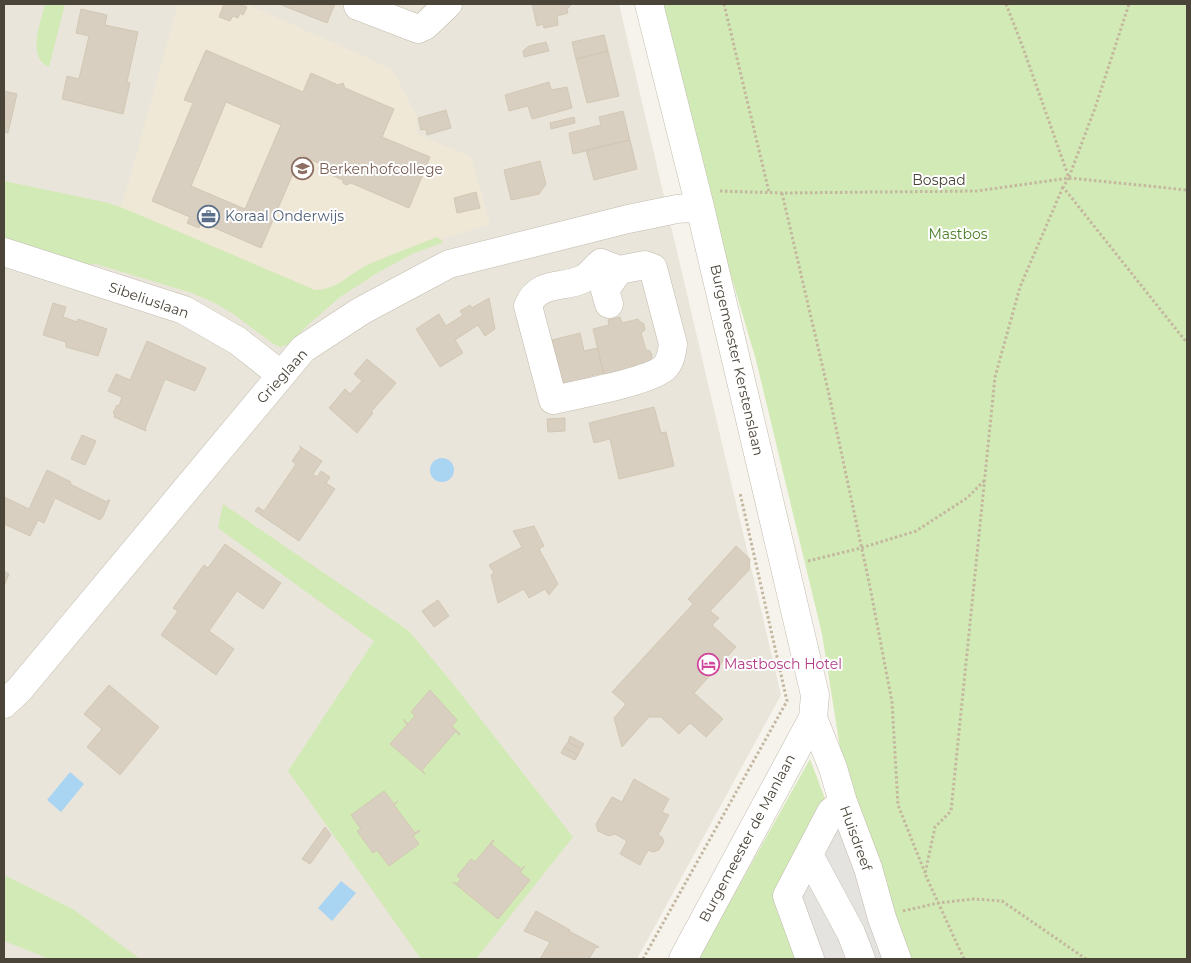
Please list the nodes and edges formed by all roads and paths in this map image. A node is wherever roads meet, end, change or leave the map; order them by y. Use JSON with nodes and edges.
{"nodes":[{"id":1,"x":448,"y":4,"type":"edge"},
{"id":2,"x":649,"y":4,"type":"edge"},
{"id":3,"x":724,"y":4,"type":"edge"},
{"id":4,"x":1006,"y":4,"type":"edge"},
{"id":5,"x":1129,"y":4,"type":"edge"},
{"id":6,"x":358,"y":6,"type":"dead end"},
{"id":7,"x":1068,"y":178,"type":"junction"},
{"id":8,"x":1063,"y":187,"type":"junction"},
{"id":9,"x":1187,"y":190,"type":"edge"},
{"id":10,"x":769,"y":192,"type":"junction"},
{"id":11,"x":782,"y":193,"type":"junction"},
{"id":12,"x":700,"y":207,"type":"junction"},
{"id":13,"x":592,"y":228,"type":"junction"},
{"id":14,"x":4,"y":252,"type":"edge"},
{"id":15,"x":603,"y":281,"type":"junction"},
{"id":16,"x":1187,"y":343,"type":"edge"},
{"id":17,"x":281,"y":375,"type":"junction"},
{"id":18,"x":985,"y":480,"type":"junction"},
{"id":19,"x":861,"y":548,"type":"junction"},
{"id":20,"x":786,"y":567,"type":"junction"},
{"id":21,"x":787,"y":701,"type":"dead end"},
{"id":22,"x":4,"y":704,"type":"edge"},
{"id":23,"x":813,"y":718,"type":"junction"},
{"id":24,"x":843,"y":802,"type":"junction"},
{"id":25,"x":809,"y":855,"type":"junction"},
{"id":26,"x":925,"y":874,"type":"junction"},
{"id":27,"x":938,"y":903,"type":"junction"},
{"id":28,"x":897,"y":912,"type":"dead end"},
{"id":29,"x":642,"y":959,"type":"edge"},
{"id":30,"x":682,"y":959,"type":"edge"},
{"id":31,"x":810,"y":959,"type":"edge"},
{"id":32,"x":861,"y":959,"type":"edge"},
{"id":33,"x":897,"y":959,"type":"edge"},
{"id":34,"x":964,"y":959,"type":"edge"},
{"id":35,"x":1086,"y":959,"type":"edge"}],
"edges":[{"from":1,"to":6,"type":"street"},
{"from":2,"to":12,"type":"street","name":"Burgemeester Kerstenslaan"},
{"from":3,"to":10,"type":"path"},
{"from":4,"to":7,"type":"path"},
{"from":5,"to":7,"type":"path"},
{"from":7,"to":8,"type":"path"},
{"from":7,"to":9,"type":"path","name":"Bospad"},
{"from":7,"to":11,"type":"path","name":"Bospad"},
{"from":8,"to":16,"type":"path"},
{"from":8,"to":18,"type":"path"},
{"from":10,"to":11,"type":"path","name":"Bospad"},
{"from":10,"to":12,"type":"path","name":"Bospad"},
{"from":11,"to":19,"type":"path"},
{"from":12,"to":13,"type":"street","name":"Grieglaan"},
{"from":12,"to":20,"type":"street","name":"Burgemeester Kerstenslaan"},
{"from":13,"to":15,"type":"street"},
{"from":13,"to":17,"type":"street","name":"Grieglaan"},
{"from":14,"to":17,"type":"street","name":"Sibeliuslaan"},
{"from":15,"to":15,"type":"street"},
{"from":17,"to":22,"type":"street","name":"Grieglaan"},
{"from":18,"to":19,"type":"path"},
{"from":18,"to":26,"type":"path"},
{"from":19,"to":20,"type":"path"},
{"from":19,"to":26,"type":"path"},
{"from":20,"to":23,"type":"street","name":"Burgemeester Kerstenslaan"},
{"from":21,"to":29,"type":"path"},
{"from":23,"to":24,"type":"street","name":"Huisdreef"},
{"from":23,"to":30,"type":"street","name":"Burgemeester de Manlaan"},
{"from":24,"to":25,"type":"street"},
{"from":24,"to":33,"type":"street","name":"Huisdreef"},
{"from":25,"to":31,"type":"street"},
{"from":25,"to":32,"type":"street"},
{"from":26,"to":27,"type":"path"},
{"from":27,"to":28,"type":"path"},
{"from":27,"to":34,"type":"path"},
{"from":27,"to":35,"type":"path"}]}
